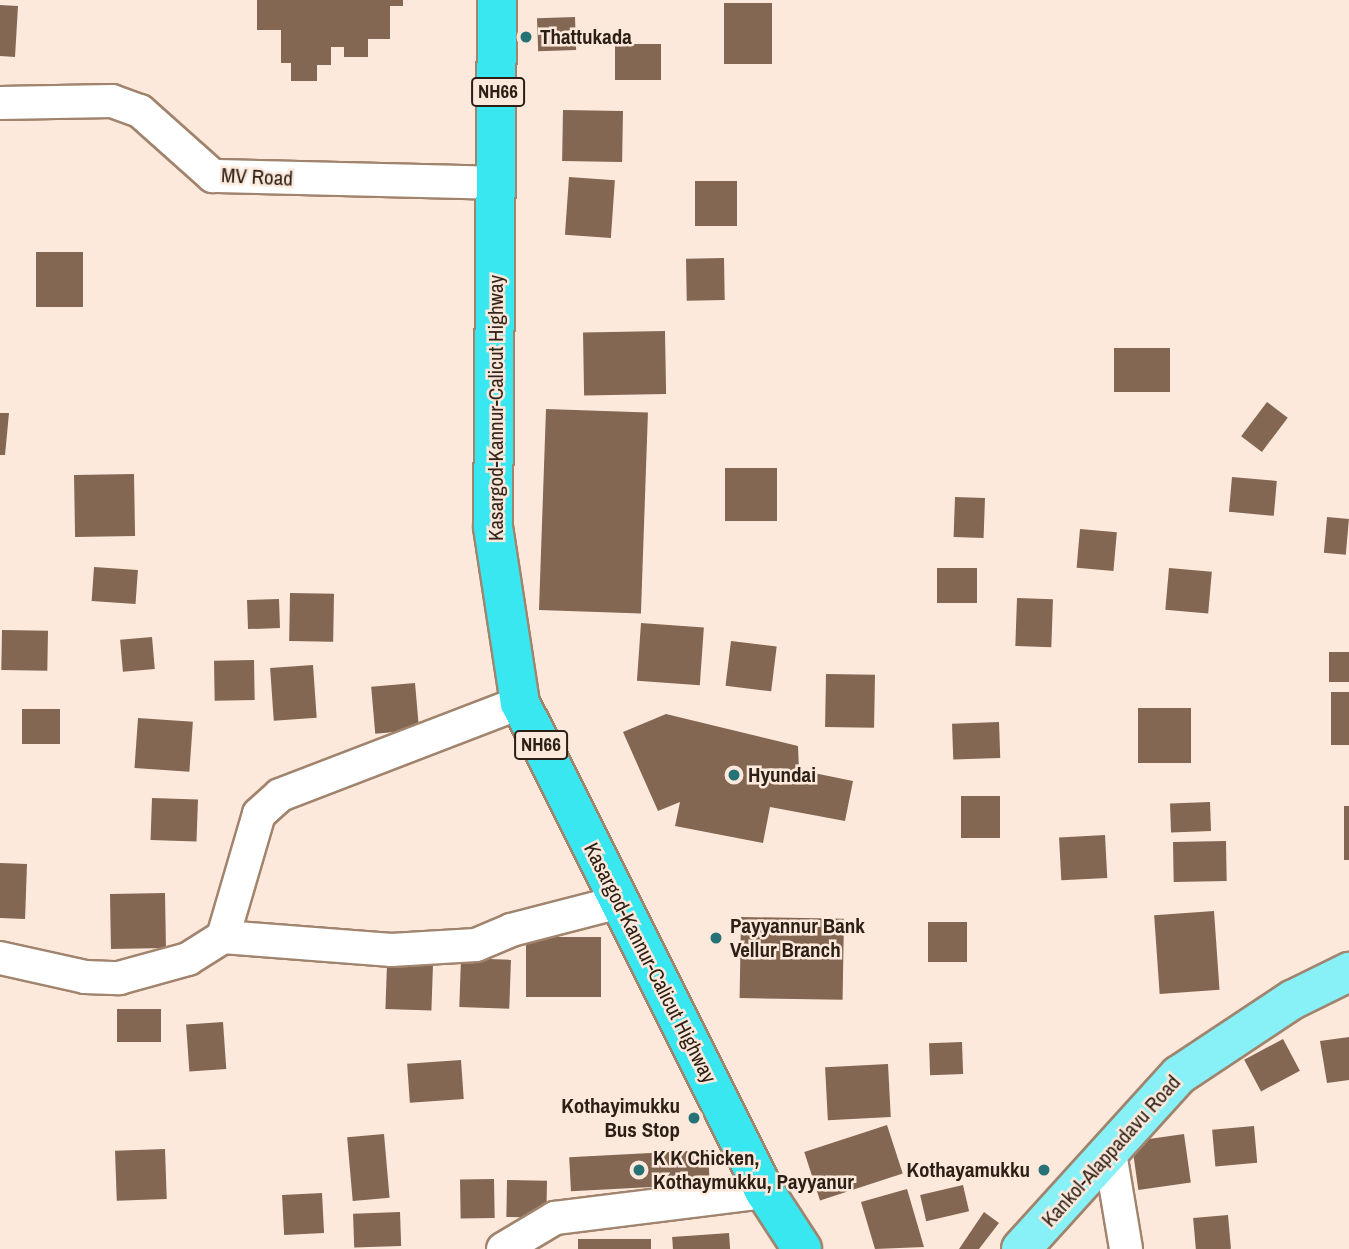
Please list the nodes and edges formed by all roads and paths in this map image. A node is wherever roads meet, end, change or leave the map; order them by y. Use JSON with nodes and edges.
{"nodes":[{"id":1,"x":497,"y":0,"type":"edge"},
{"id":2,"x":0,"y":103,"type":"edge"},
{"id":3,"x":499,"y":183,"type":"junction"},
{"id":4,"x":520,"y":703,"type":"junction"},
{"id":5,"x":619,"y":902,"type":"junction"},
{"id":6,"x":223,"y":937,"type":"junction"},
{"id":7,"x":0,"y":958,"type":"edge"},
{"id":8,"x":1349,"y":972,"type":"edge"},
{"id":9,"x":1110,"y":1153,"type":"junction"},
{"id":10,"x":765,"y":1192,"type":"junction"},
{"id":11,"x":503,"y":1249,"type":"edge"},
{"id":12,"x":802,"y":1249,"type":"edge"},
{"id":13,"x":1021,"y":1249,"type":"edge"},
{"id":14,"x":1126,"y":1249,"type":"edge"}],
"edges":[{"from":1,"to":3,"type":"highway","name":"Kasargod-Kannur-Calicut Highway","number":"NH66"},
{"from":2,"to":3,"type":"street","name":"MV Road"},
{"from":3,"to":4,"type":"highway","name":"Kasargod-Kannur-Calicut Highway","number":"NH66"},
{"from":4,"to":5,"type":"highway","name":"Kasargod-Kannur-Calicut Highway","number":"NH66"},
{"from":4,"to":6,"type":"street"},
{"from":5,"to":6,"type":"street"},
{"from":5,"to":10,"type":"highway","name":"Kasargod-Kannur-Calicut Highway","number":"NH66"},
{"from":6,"to":7,"type":"street"},
{"from":8,"to":9,"type":"main road","name":"Kankol-Alappadavu Road"},
{"from":9,"to":13,"type":"main road","name":"Kankol-Alappadavu Road"},
{"from":9,"to":14,"type":"street"},
{"from":10,"to":11,"type":"street"},
{"from":10,"to":12,"type":"highway","name":"Kasargod-Kannur-Calicut Highway","number":"NH66"}]}
